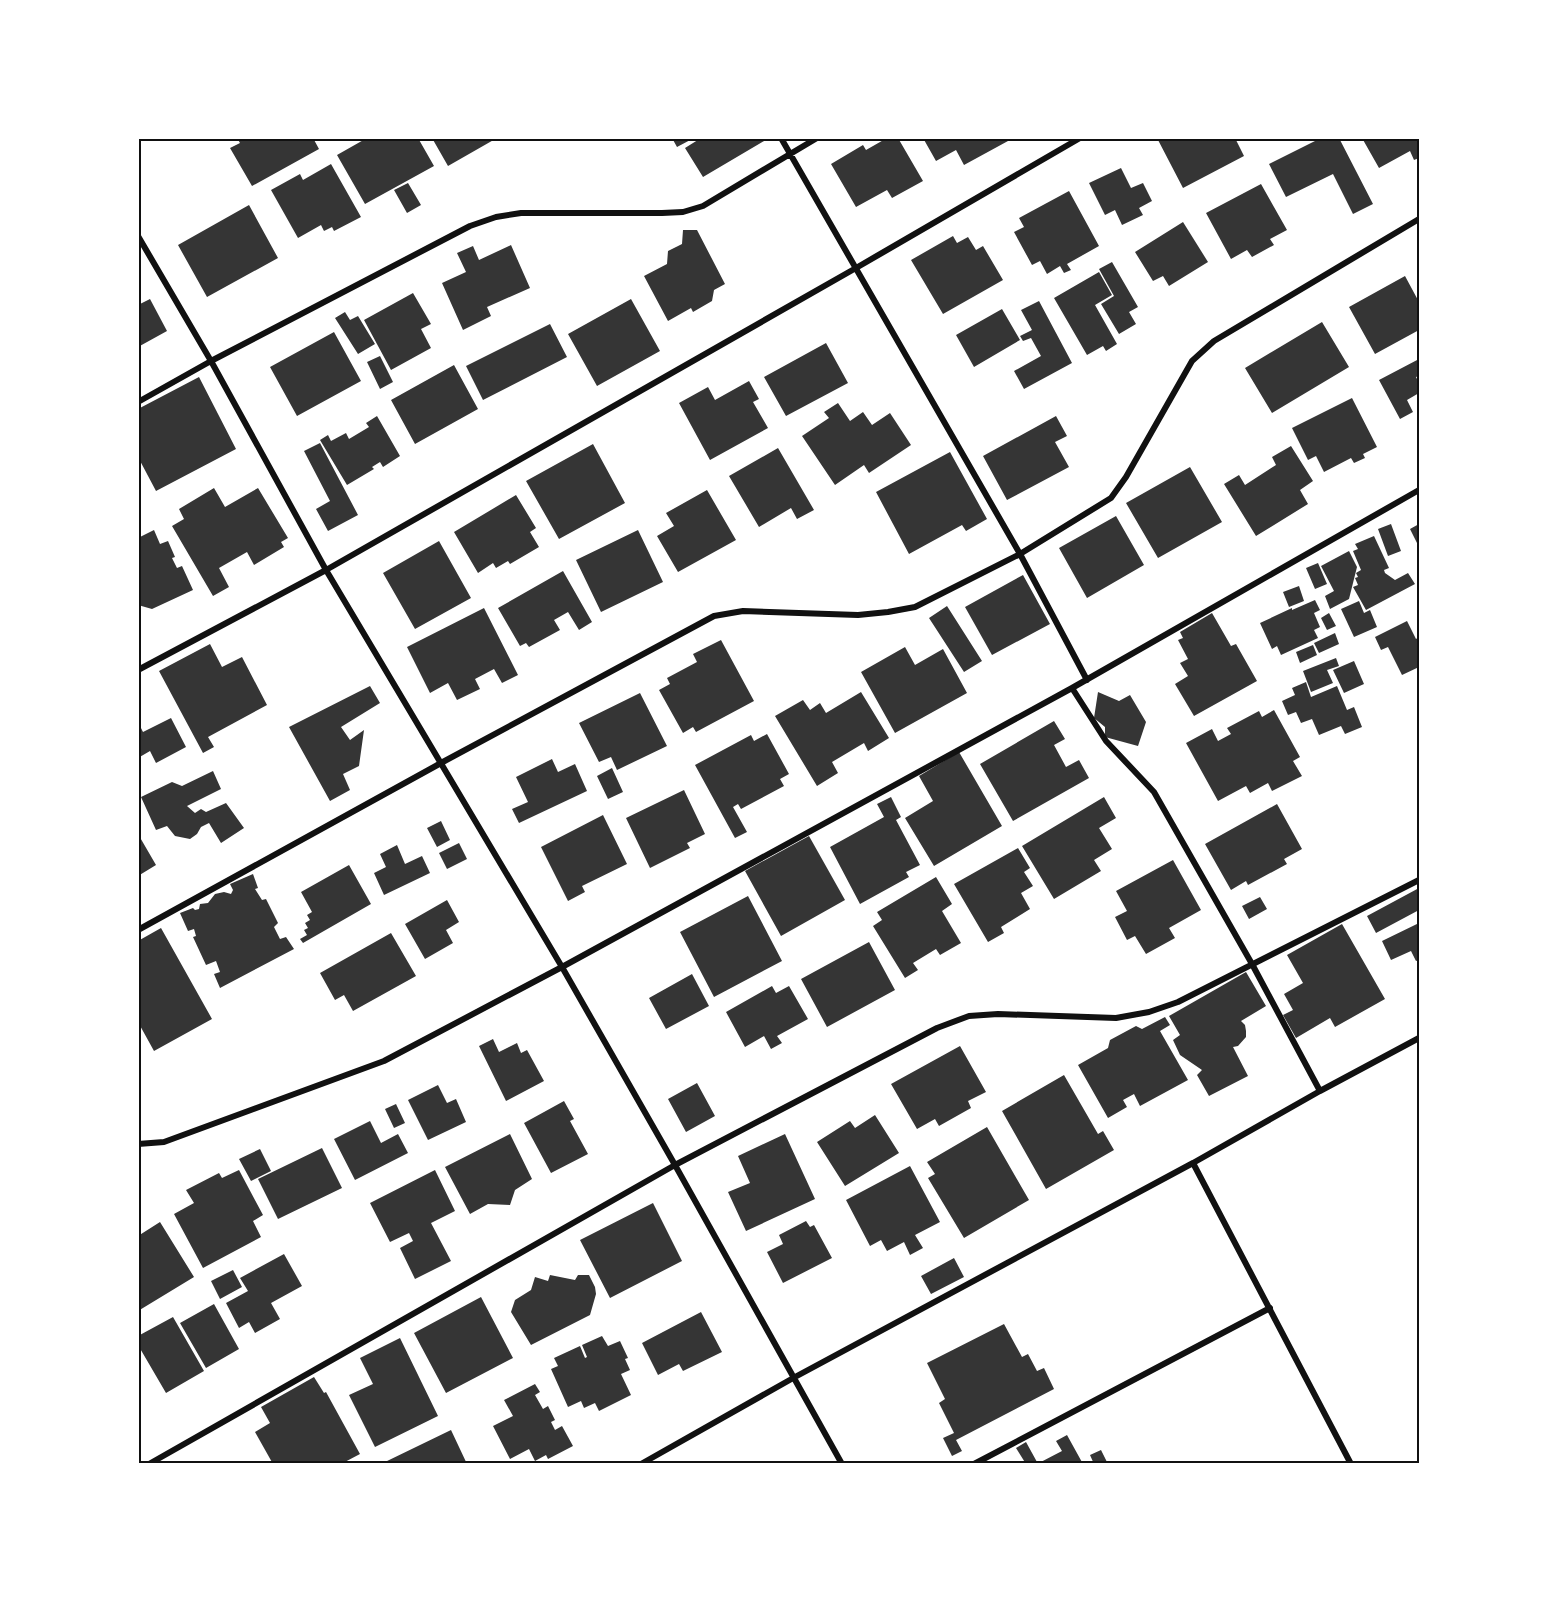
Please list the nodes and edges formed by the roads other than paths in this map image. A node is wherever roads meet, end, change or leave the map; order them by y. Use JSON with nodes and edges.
{"nodes":[{"id":1,"x":781,"y":138,"type":"edge"},
{"id":2,"x":817,"y":138,"type":"edge"},
{"id":3,"x":1080,"y":138,"type":"edge"},
{"id":4,"x":789,"y":155,"type":"junction"},
{"id":5,"x":1419,"y":219,"type":"edge"},
{"id":6,"x":138,"y":236,"type":"edge"},
{"id":7,"x":856,"y":268,"type":"junction"},
{"id":8,"x":211,"y":361,"type":"junction"},
{"id":9,"x":138,"y":402,"type":"edge"},
{"id":10,"x":1419,"y":490,"type":"edge"},
{"id":11,"x":1020,"y":554,"type":"junction"},
{"id":12,"x":326,"y":570,"type":"junction"},
{"id":13,"x":138,"y":670,"type":"edge"},
{"id":14,"x":1088,"y":680,"type":"junction"},
{"id":15,"x":1072,"y":688,"type":"junction"},
{"id":16,"x":441,"y":763,"type":"junction"},
{"id":17,"x":1419,"y":880,"type":"edge"},
{"id":18,"x":138,"y":930,"type":"edge"},
{"id":19,"x":1252,"y":964,"type":"junction"},
{"id":20,"x":562,"y":967,"type":"junction"},
{"id":21,"x":1419,"y":1038,"type":"edge"},
{"id":22,"x":1320,"y":1091,"type":"junction"},
{"id":23,"x":138,"y":1143,"type":"edge"},
{"id":24,"x":1193,"y":1163,"type":"junction"},
{"id":25,"x":675,"y":1165,"type":"junction"},
{"id":26,"x":1270,"y":1308,"type":"junction"},
{"id":27,"x":795,"y":1377,"type":"junction"},
{"id":28,"x":149,"y":1464,"type":"edge"},
{"id":29,"x":641,"y":1464,"type":"edge"},
{"id":30,"x":842,"y":1464,"type":"edge"},
{"id":31,"x":974,"y":1464,"type":"edge"},
{"id":32,"x":1351,"y":1464,"type":"edge"}],
"edges":[{"from":1,"to":4,"type":"street"},
{"from":2,"to":4,"type":"street"},
{"from":3,"to":7,"type":"street"},
{"from":4,"to":7,"type":"street"},
{"from":4,"to":8,"type":"street"},
{"from":5,"to":11,"type":"street"},
{"from":6,"to":8,"type":"street"},
{"from":7,"to":11,"type":"street"},
{"from":7,"to":12,"type":"street"},
{"from":8,"to":9,"type":"street"},
{"from":8,"to":12,"type":"street"},
{"from":10,"to":14,"type":"street"},
{"from":11,"to":14,"type":"street"},
{"from":11,"to":16,"type":"street"},
{"from":12,"to":13,"type":"street"},
{"from":12,"to":16,"type":"street"},
{"from":14,"to":15,"type":"street"},
{"from":15,"to":19,"type":"street"},
{"from":15,"to":20,"type":"street"},
{"from":16,"to":18,"type":"street"},
{"from":16,"to":20,"type":"street"},
{"from":17,"to":19,"type":"street"},
{"from":19,"to":22,"type":"street"},
{"from":19,"to":25,"type":"street"},
{"from":20,"to":23,"type":"street"},
{"from":20,"to":25,"type":"street"},
{"from":21,"to":22,"type":"street"},
{"from":22,"to":24,"type":"street"},
{"from":24,"to":26,"type":"street"},
{"from":24,"to":27,"type":"street"},
{"from":25,"to":27,"type":"street"},
{"from":25,"to":28,"type":"street"},
{"from":26,"to":31,"type":"street"},
{"from":26,"to":32,"type":"street"},
{"from":27,"to":29,"type":"street"},
{"from":27,"to":30,"type":"street"}]}
